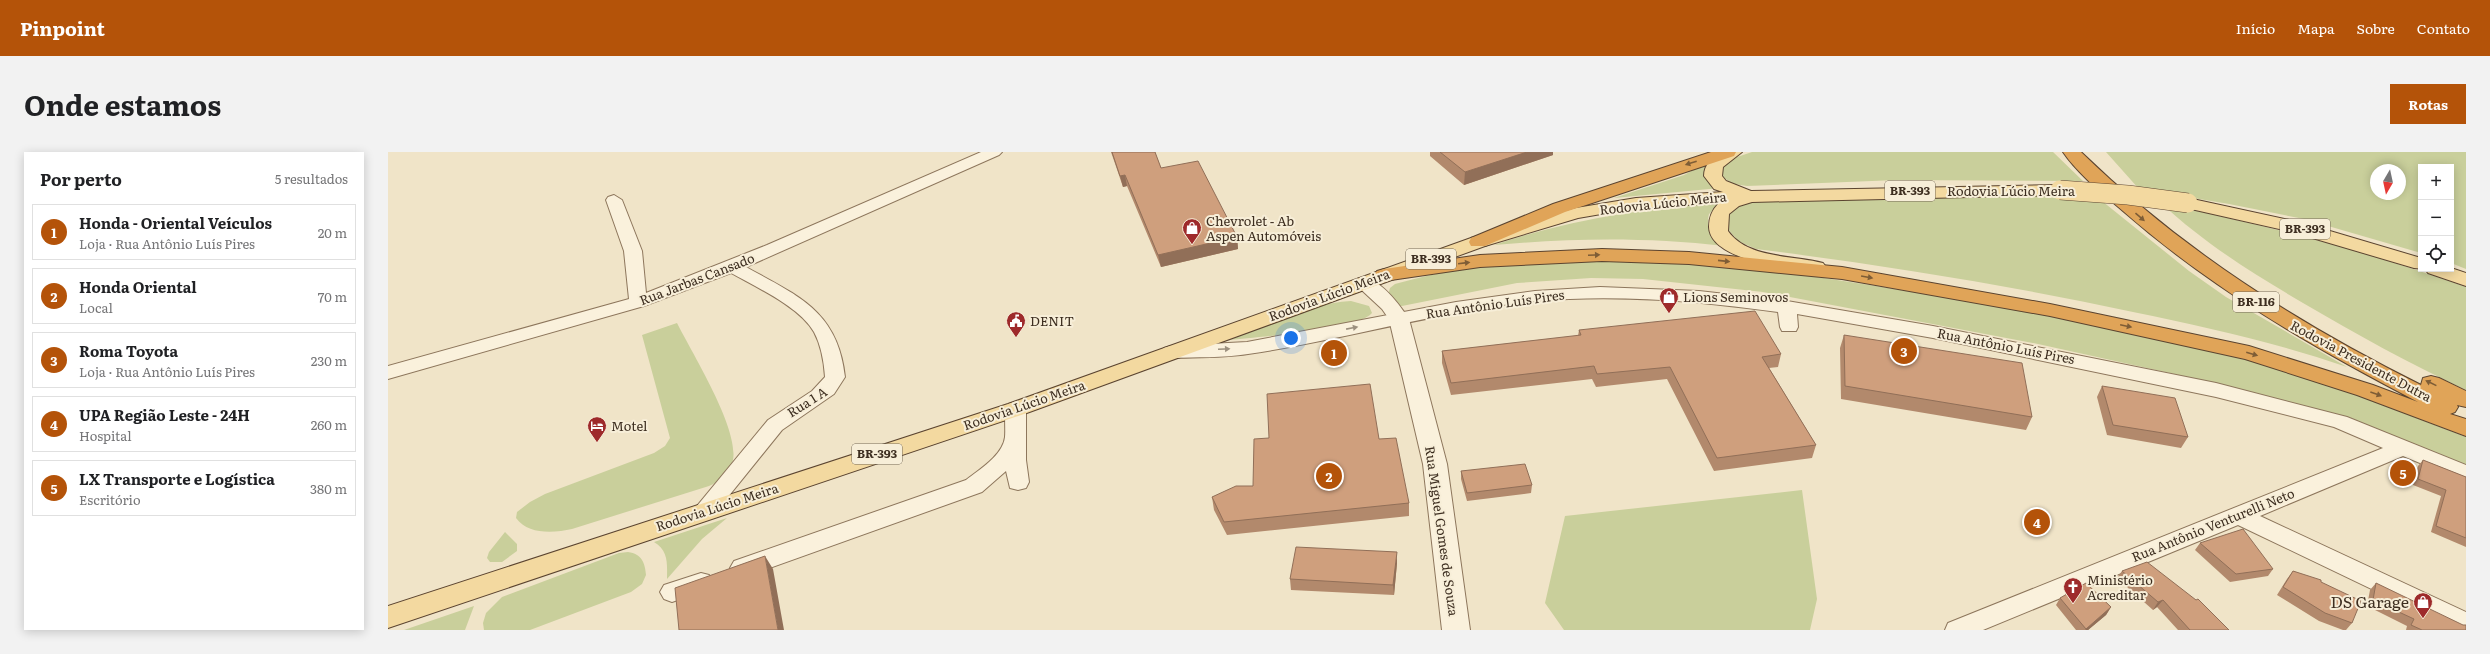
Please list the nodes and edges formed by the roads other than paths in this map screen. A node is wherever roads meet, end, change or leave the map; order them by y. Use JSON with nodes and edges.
{"nodes":[{"id":1,"x":994,"y":152,"type":"edge"},
{"id":2,"x":1728,"y":152,"type":"edge"},
{"id":3,"x":1734,"y":152,"type":"edge"},
{"id":4,"x":2071,"y":152,"type":"edge"},
{"id":5,"x":2090,"y":152,"type":"edge"},
{"id":6,"x":1759,"y":196,"type":"junction"},
{"id":7,"x":614,"y":200,"type":"dead end"},
{"id":8,"x":1478,"y":242,"type":"junction"},
{"id":9,"x":2418,"y":263,"type":"edge"},
{"id":10,"x":732,"y":266,"type":"junction"},
{"id":11,"x":2443,"y":272,"type":"edge"},
{"id":12,"x":1842,"y":273,"type":"junction"},
{"id":13,"x":1374,"y":279,"type":"junction"},
{"id":14,"x":2466,"y":280,"type":"edge"},
{"id":15,"x":638,"y":302,"type":"junction"},
{"id":16,"x":1787,"y":307,"type":"junction"},
{"id":17,"x":1399,"y":319,"type":"junction"},
{"id":18,"x":1789,"y":327,"type":"dead end"},
{"id":19,"x":1171,"y":352,"type":"junction"},
{"id":20,"x":388,"y":373,"type":"edge"},
{"id":21,"x":2466,"y":400,"type":"edge"},
{"id":22,"x":1016,"y":409,"type":"junction"},
{"id":23,"x":2466,"y":416,"type":"edge"},
{"id":24,"x":2466,"y":428,"type":"edge"},
{"id":25,"x":2404,"y":448,"type":"junction"},
{"id":26,"x":1015,"y":450,"type":"junction"},
{"id":27,"x":2466,"y":474,"type":"edge"},
{"id":28,"x":1018,"y":482,"type":"dead end"},
{"id":29,"x":703,"y":512,"type":"junction"},
{"id":30,"x":2238,"y":516,"type":"junction"},
{"id":31,"x":672,"y":592,"type":"dead end"},
{"id":32,"x":388,"y":617,"type":"edge"},
{"id":33,"x":2466,"y":624,"type":"edge"},
{"id":34,"x":1456,"y":630,"type":"edge"},
{"id":35,"x":1957,"y":630,"type":"edge"}],
"edges":[{"from":1,"to":10,"type":"street","name":"Rua Jarbas Cansado"},
{"from":2,"to":8,"type":"highway","one_way":true},
{"from":3,"to":6,"type":"main road"},
{"from":4,"to":23,"type":"highway","name":"Rodovia Presidente Dutra","number":"BR-116","one_way":true},
{"from":21,"to":5,"type":"highway","name":"Rodovia Presidente Dutra","number":"BR-116","one_way":true},
{"from":6,"to":8,"type":"main road","name":"Rodovia Lúcio Meira","number":"BR-393"},
{"from":6,"to":9,"type":"main road","name":"Rodovia Lúcio Meira","number":"BR-393","bridge":true},
{"from":6,"to":12,"type":"main road"},
{"from":7,"to":15,"type":"street"},
{"from":8,"to":13,"type":"main road","name":"Rodovia Lúcio Meira","number":"BR-393"},
{"from":10,"to":15,"type":"street","name":"Rua Jarbas Cansado"},
{"from":10,"to":29,"type":"street","name":"Rua 1 A"},
{"from":11,"to":14,"type":"main road"},
{"from":13,"to":12,"type":"highway","one_way":true},
{"from":12,"to":24,"type":"highway","one_way":true},
{"from":13,"to":17,"type":"street","name":"Rua Miguel Gomes de Souza"},
{"from":13,"to":19,"type":"main road","name":"Rodovia Lúcio Meira","number":"BR-393"},
{"from":15,"to":20,"type":"street","name":"Rua Jarbas Cansado"},
{"from":16,"to":17,"type":"street","name":"Rua Antônio Luís Pires"},
{"from":16,"to":18,"type":"street"},
{"from":16,"to":25,"type":"street","name":"Rua Antônio Luís Pires"},
{"from":19,"to":17,"type":"street","name":"Rua Antônio Luís Pires","one_way":true},
{"from":17,"to":34,"type":"street","name":"Rua Miguel Gomes de Souza"},
{"from":19,"to":22,"type":"main road","name":"Rodovia Lúcio Meira","number":"BR-393"},
{"from":22,"to":26,"type":"street"},
{"from":22,"to":29,"type":"main road","name":"Rodovia Lúcio Meira","number":"BR-393"},
{"from":25,"to":27,"type":"street","name":"Rua Antônio Luís Pires"},
{"from":25,"to":30,"type":"street","name":"Rua Antônio Venturelli Neto"},
{"from":26,"to":28,"type":"street"},
{"from":26,"to":31,"type":"street"},
{"from":29,"to":32,"type":"main road","name":"Rodovia Lúcio Meira","number":"BR-393"},
{"from":30,"to":33,"type":"street"},
{"from":30,"to":35,"type":"street","name":"Rua Antônio Venturelli Neto"}]}
